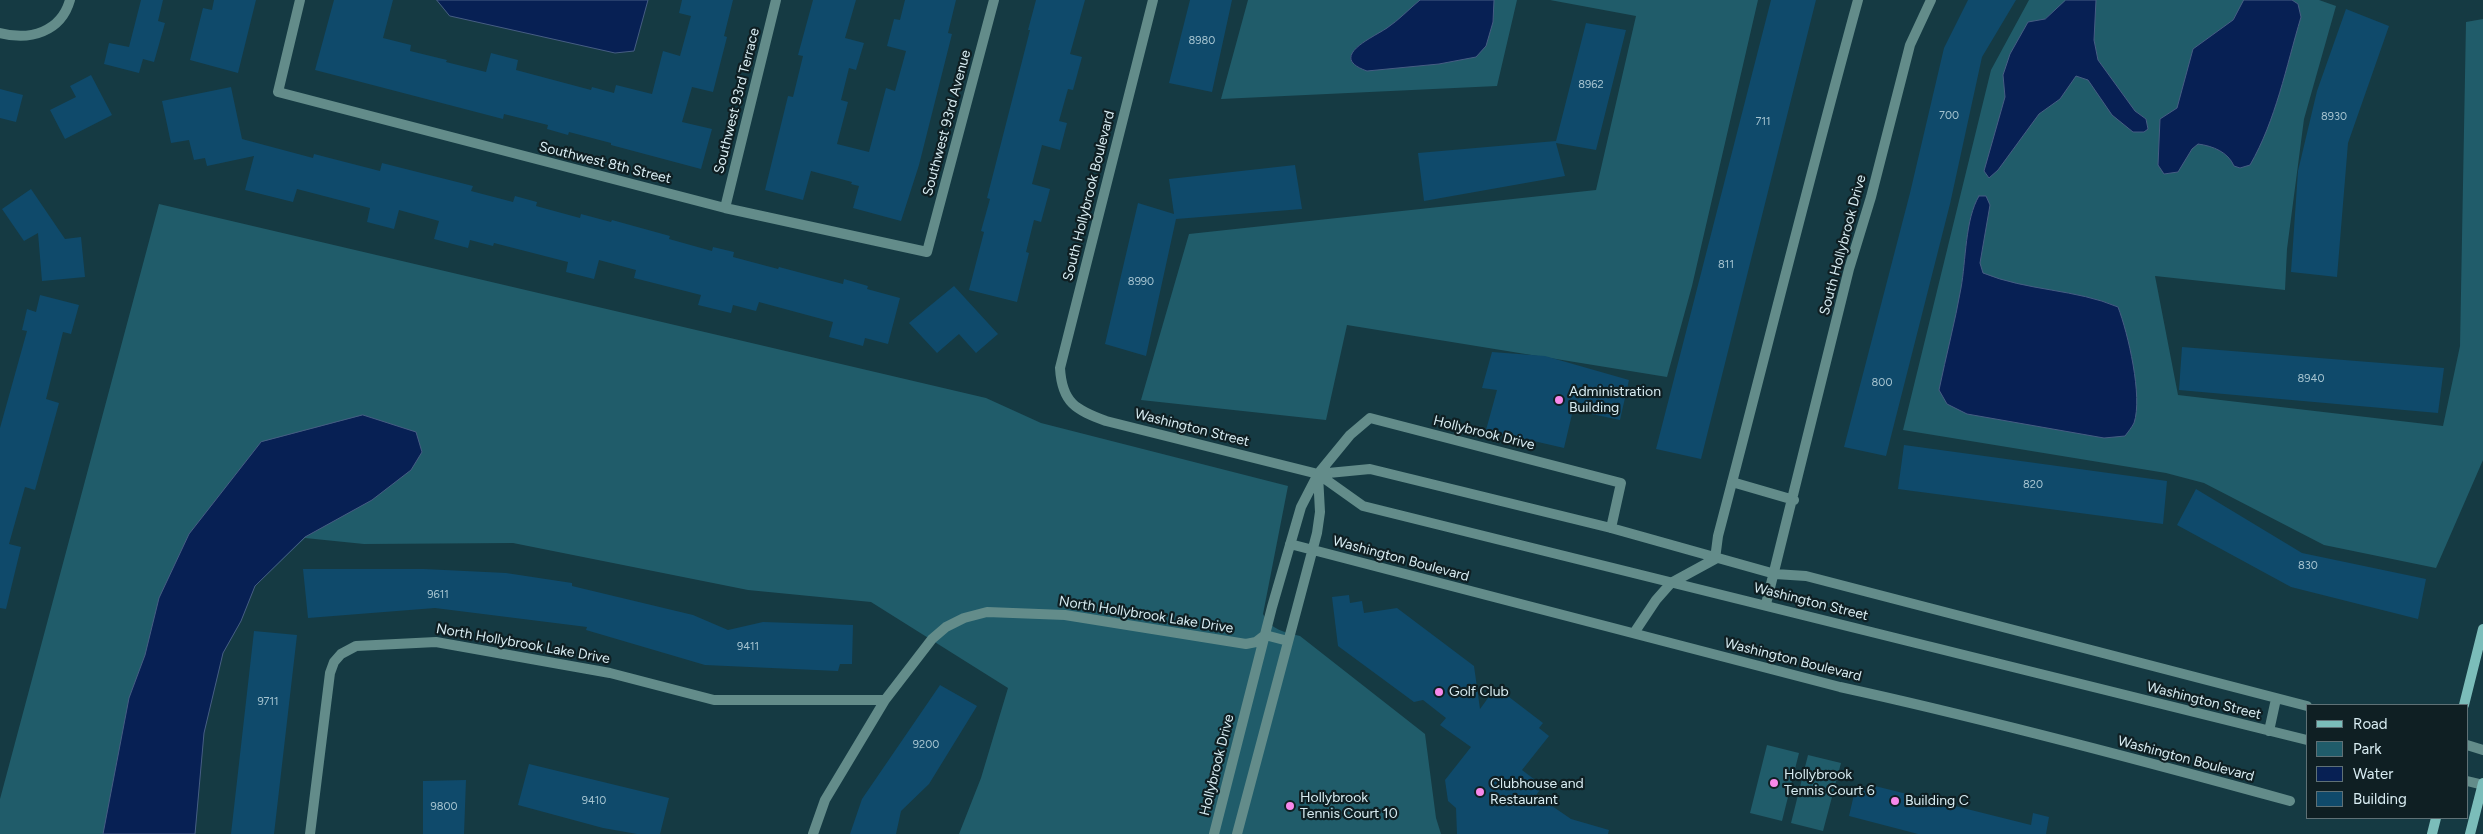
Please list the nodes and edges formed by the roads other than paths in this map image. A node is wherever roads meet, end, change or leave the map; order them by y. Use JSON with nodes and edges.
{"nodes":[{"id":1,"x":70,"y":0,"type":"edge"},
{"id":2,"x":300,"y":0,"type":"edge"},
{"id":3,"x":776,"y":0,"type":"edge"},
{"id":4,"x":994,"y":0,"type":"edge"},
{"id":5,"x":1153,"y":0,"type":"edge"},
{"id":6,"x":1858,"y":0,"type":"edge"},
{"id":7,"x":1931,"y":0,"type":"edge"},
{"id":8,"x":0,"y":34,"type":"edge"},
{"id":9,"x":725,"y":208,"type":"junction"},
{"id":10,"x":927,"y":252,"type":"joint"},
{"id":11,"x":1066,"y":398,"type":"joint"},
{"id":12,"x":1318,"y":474,"type":"junction"},
{"id":13,"x":1732,"y":482,"type":"junction"},
{"id":14,"x":1794,"y":500,"type":"junction"},
{"id":15,"x":1611,"y":528,"type":"junction"},
{"id":16,"x":1290,"y":544,"type":"junction"},
{"id":17,"x":1312,"y":550,"type":"junction"},
{"id":18,"x":1716,"y":559,"type":"junction"},
{"id":19,"x":1775,"y":574,"type":"junction"},
{"id":20,"x":1671,"y":583,"type":"junction"},
{"id":21,"x":1766,"y":604,"type":"junction"},
{"id":22,"x":2483,"y":628,"type":"edge"},
{"id":23,"x":1634,"y":633,"type":"junction"},
{"id":24,"x":1265,"y":635,"type":"junction"},
{"id":25,"x":1288,"y":640,"type":"junction"},
{"id":26,"x":2276,"y":698,"type":"junction"},
{"id":27,"x":884,"y":700,"type":"junction"},
{"id":28,"x":2464,"y":704,"type":"edge"},
{"id":29,"x":2306,"y":706,"type":"edge"},
{"id":30,"x":2269,"y":731,"type":"junction"},
{"id":31,"x":2306,"y":740,"type":"edge"},
{"id":32,"x":2468,"y":746,"type":"edge"},
{"id":33,"x":2483,"y":750,"type":"edge"},
{"id":34,"x":2468,"y":781,"type":"edge"},
{"id":35,"x":2483,"y":784,"type":"edge"},
{"id":36,"x":2290,"y":801,"type":"dead end"},
{"id":37,"x":2436,"y":819,"type":"edge"},
{"id":38,"x":310,"y":834,"type":"edge"},
{"id":39,"x":813,"y":834,"type":"edge"},
{"id":40,"x":1214,"y":834,"type":"edge"},
{"id":41,"x":1237,"y":834,"type":"edge"},
{"id":42,"x":2432,"y":834,"type":"edge"},
{"id":43,"x":2470,"y":834,"type":"edge"}],
"edges":[{"from":1,"to":8,"type":"street"},
{"from":2,"to":9,"type":"street","name":"Southwest 8th Street"},
{"from":3,"to":9,"type":"street","name":"Southwest 93rd Terrace"},
{"from":4,"to":10,"type":"street","name":"Southwest 93rd Avenue"},
{"from":5,"to":11,"type":"street","name":"South Hollybrook Boulevard"},
{"from":6,"to":13,"type":"street"},
{"from":7,"to":14,"type":"street","name":"South Hollybrook Drive"},
{"from":9,"to":10,"type":"street","name":"Southwest 8th Street"},
{"from":11,"to":12,"type":"street","name":"Washington Street"},
{"from":12,"to":15,"type":"street","name":"Washington Street"},
{"from":12,"to":15,"type":"street","name":"Hollybrook Drive"},
{"from":12,"to":16,"type":"street","name":"Hollybrook Drive"},
{"from":12,"to":17,"type":"street"},
{"from":12,"to":20,"type":"street","name":"Washington Street"},
{"from":13,"to":14,"type":"street"},
{"from":13,"to":18,"type":"street"},
{"from":14,"to":19,"type":"street","name":"South Hollybrook Drive"},
{"from":15,"to":18,"type":"street","name":"Washington Street"},
{"from":16,"to":17,"type":"street","name":"Washington Boulevard"},
{"from":16,"to":24,"type":"street","name":"Hollybrook Drive"},
{"from":17,"to":23,"type":"street","name":"Washington Boulevard"},
{"from":17,"to":25,"type":"street"},
{"from":18,"to":19,"type":"street","name":"Washington Street"},
{"from":18,"to":20,"type":"street"},
{"from":19,"to":21,"type":"street","name":"South Hollybrook Drive"},
{"from":19,"to":26,"type":"street","name":"Washington Street"},
{"from":20,"to":21,"type":"street","name":"Washington Street"},
{"from":20,"to":23,"type":"street"},
{"from":21,"to":30,"type":"street","name":"Washington Street"},
{"from":22,"to":28,"type":"main road"},
{"from":23,"to":36,"type":"street","name":"Washington Boulevard"},
{"from":24,"to":25,"type":"street"},
{"from":24,"to":27,"type":"street","name":"North Hollybrook Lake Drive"},
{"from":24,"to":40,"type":"street","name":"Hollybrook Drive"},
{"from":25,"to":41,"type":"street"},
{"from":26,"to":29,"type":"street","name":"Washington Street"},
{"from":26,"to":30,"type":"street"},
{"from":27,"to":38,"type":"street","name":"North Hollybrook Lake Drive"},
{"from":27,"to":39,"type":"street","name":"North Hollybrook Lake Drive"},
{"from":30,"to":31,"type":"street","name":"Washington Street"},
{"from":32,"to":33,"type":"street"},
{"from":34,"to":35,"type":"street"},
{"from":35,"to":43,"type":"main road"},
{"from":37,"to":42,"type":"main road"}]}
